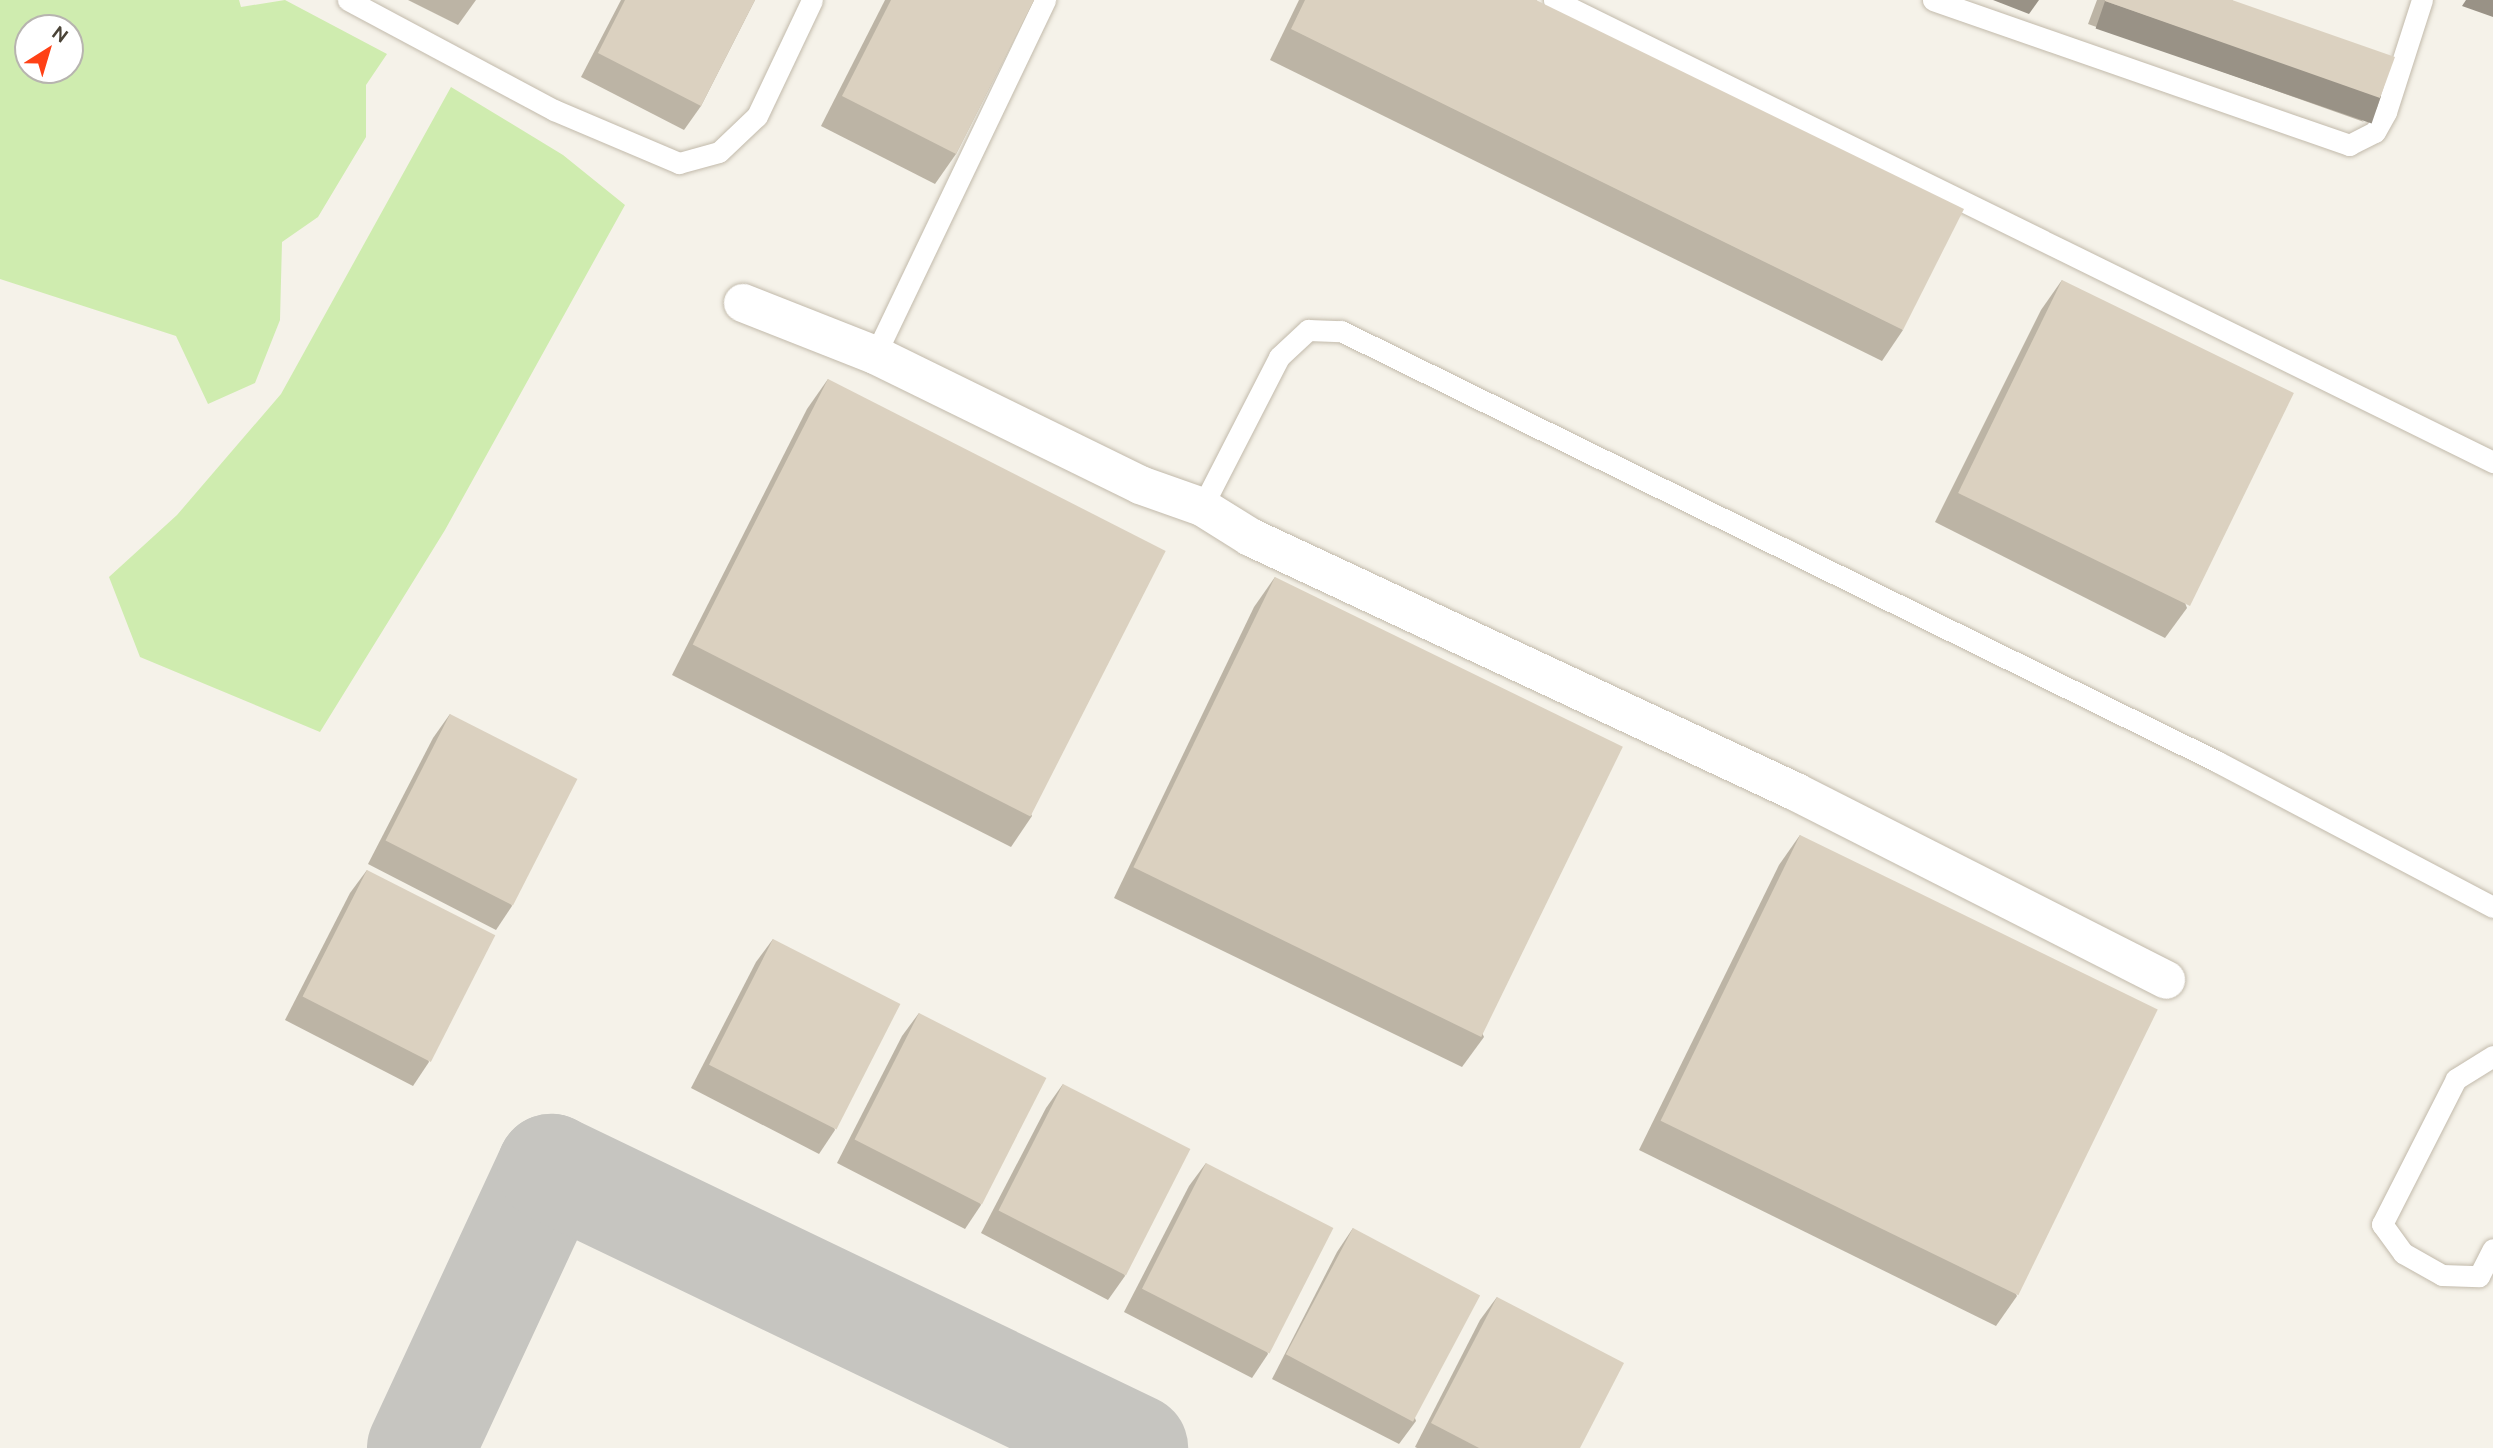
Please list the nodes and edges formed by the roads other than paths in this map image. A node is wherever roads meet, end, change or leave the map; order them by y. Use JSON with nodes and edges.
{"nodes":[{"id":1,"x":348,"y":0,"type":"edge"},
{"id":2,"x":812,"y":0,"type":"edge"},
{"id":3,"x":1045,"y":0,"type":"edge"},
{"id":4,"x":1554,"y":0,"type":"edge"},
{"id":5,"x":1933,"y":0,"type":"edge"},
{"id":6,"x":2422,"y":0,"type":"edge"},
{"id":7,"x":743,"y":303,"type":"dead end"},
{"id":8,"x":875,"y":355,"type":"junction"},
{"id":9,"x":2493,"y":462,"type":"edge"},
{"id":10,"x":1202,"y":508,"type":"junction"},
{"id":11,"x":2493,"y":907,"type":"edge"},
{"id":12,"x":2166,"y":980,"type":"dead end"},
{"id":13,"x":2493,"y":1056,"type":"edge"},
{"id":14,"x":2493,"y":1249,"type":"edge"}],
"edges":[{"from":1,"to":2,"type":"lane"},
{"from":3,"to":8,"type":"lane"},
{"from":4,"to":9,"type":"lane"},
{"from":5,"to":6,"type":"lane"},
{"from":7,"to":8,"type":"street"},
{"from":8,"to":10,"type":"street"},
{"from":10,"to":11,"type":"lane"},
{"from":10,"to":12,"type":"street"},
{"from":13,"to":14,"type":"lane"}]}
